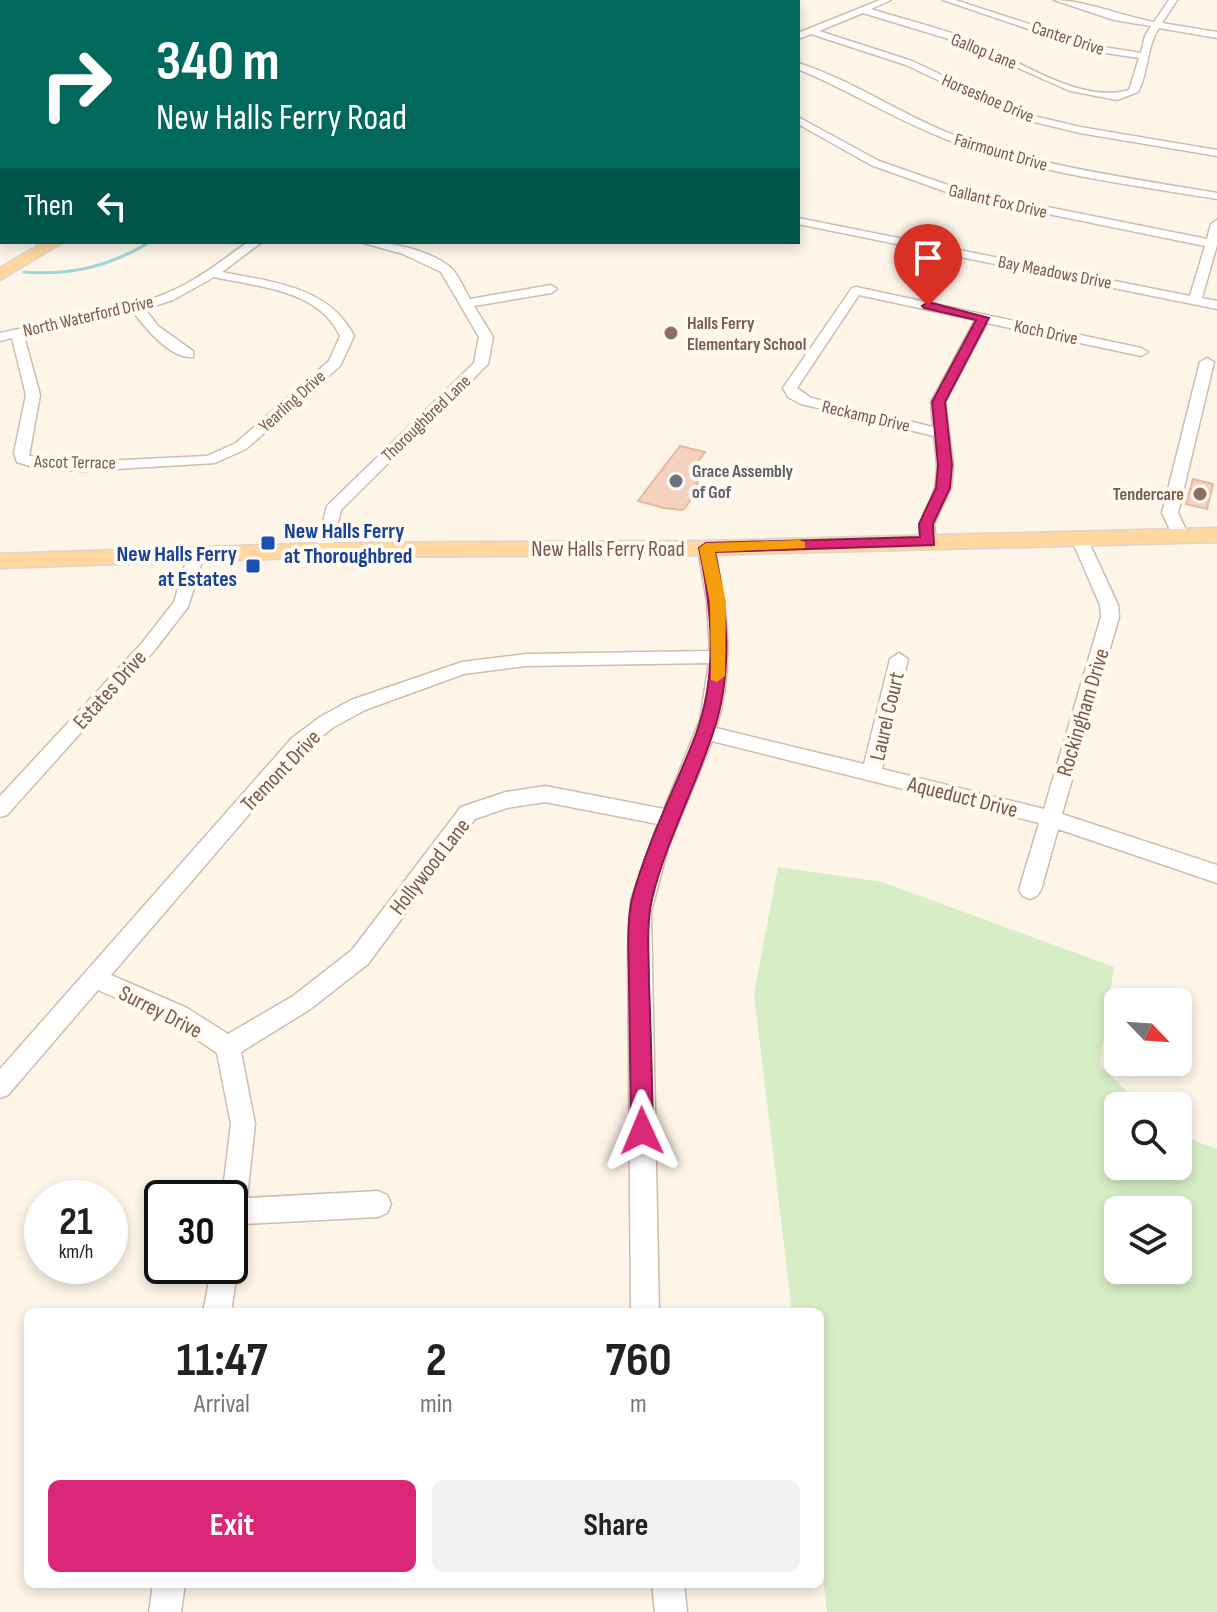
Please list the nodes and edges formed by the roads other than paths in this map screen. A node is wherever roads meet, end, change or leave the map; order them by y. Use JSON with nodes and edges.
{"nodes":[{"id":1,"x":887,"y":0,"type":"edge"},
{"id":2,"x":947,"y":0,"type":"edge"},
{"id":3,"x":1058,"y":0,"type":"edge"},
{"id":4,"x":1173,"y":0,"type":"edge"},
{"id":5,"x":864,"y":10,"type":"junction"},
{"id":6,"x":1158,"y":25,"type":"junction"},
{"id":7,"x":812,"y":31,"type":"junction"},
{"id":8,"x":800,"y":35,"type":"edge"},
{"id":9,"x":1217,"y":35,"type":"edge"},
{"id":10,"x":1144,"y":56,"type":"junction"},
{"id":11,"x":800,"y":67,"type":"edge"},
{"id":12,"x":800,"y":121,"type":"edge"},
{"id":13,"x":1217,"y":153,"type":"edge"},
{"id":14,"x":1217,"y":196,"type":"edge"},
{"id":15,"x":800,"y":221,"type":"edge"},
{"id":16,"x":1217,"y":224,"type":"edge"},
{"id":17,"x":52,"y":244,"type":"edge"},
{"id":18,"x":253,"y":244,"type":"edge"},
{"id":19,"x":375,"y":244,"type":"edge"},
{"id":20,"x":1212,"y":244,"type":"junction"},
{"id":21,"x":211,"y":273,"type":"junction"},
{"id":22,"x":0,"y":275,"type":"edge"},
{"id":23,"x":551,"y":289,"type":"dead end"},
{"id":24,"x":1195,"y":300,"type":"junction"},
{"id":25,"x":468,"y":303,"type":"junction"},
{"id":26,"x":1217,"y":305,"type":"edge"},
{"id":27,"x":136,"y":307,"type":"junction"},
{"id":28,"x":983,"y":318,"type":"junction"},
{"id":29,"x":17,"y":333,"type":"junction"},
{"id":30,"x":0,"y":337,"type":"edge"},
{"id":31,"x":1141,"y":352,"type":"dead end"},
{"id":32,"x":188,"y":354,"type":"dead end"},
{"id":33,"x":1207,"y":362,"type":"dead end"},
{"id":34,"x":793,"y":394,"type":"joint"},
{"id":35,"x":941,"y":433,"type":"junction"},
{"id":36,"x":210,"y":460,"type":"joint"},
{"id":37,"x":1217,"y":535,"type":"edge"},
{"id":38,"x":1181,"y":536,"type":"junction"},
{"id":39,"x":1079,"y":538,"type":"junction"},
{"id":40,"x":928,"y":541,"type":"junction"},
{"id":41,"x":706,"y":548,"type":"junction"},
{"id":42,"x":324,"y":550,"type":"junction"},
{"id":43,"x":196,"y":555,"type":"junction"},
{"id":44,"x":0,"y":561,"type":"edge"},
{"id":45,"x":719,"y":657,"type":"junction"},
{"id":46,"x":899,"y":659,"type":"dead end"},
{"id":47,"x":705,"y":732,"type":"junction"},
{"id":48,"x":872,"y":772,"type":"junction"},
{"id":49,"x":0,"y":809,"type":"edge"},
{"id":50,"x":670,"y":818,"type":"junction"},
{"id":51,"x":1050,"y":818,"type":"junction"},
{"id":52,"x":1217,"y":874,"type":"edge"},
{"id":53,"x":1030,"y":890,"type":"dead end"},
{"id":54,"x":94,"y":978,"type":"junction"},
{"id":55,"x":228,"y":1047,"type":"junction"},
{"id":56,"x":0,"y":1087,"type":"edge"},
{"id":57,"x":237,"y":1180,"type":"edge"},
{"id":58,"x":378,"y":1204,"type":"dead end"},
{"id":59,"x":248,"y":1222,"type":"edge"},
{"id":60,"x":222,"y":1284,"type":"edge"},
{"id":61,"x":218,"y":1308,"type":"edge"},
{"id":62,"x":645,"y":1308,"type":"edge"},
{"id":63,"x":168,"y":1588,"type":"edge"},
{"id":64,"x":668,"y":1588,"type":"edge"},
{"id":65,"x":165,"y":1612,"type":"edge"},
{"id":66,"x":671,"y":1612,"type":"edge"}],
"edges":[{"from":1,"to":5,"type":"street"},
{"from":2,"to":10,"type":"street","name":"Canter Drive"},
{"from":3,"to":6,"type":"street"},
{"from":4,"to":6,"type":"street"},
{"from":5,"to":7,"type":"street"},
{"from":5,"to":10,"type":"street","name":"Gallop Lane"},
{"from":6,"to":9,"type":"street"},
{"from":6,"to":10,"type":"street"},
{"from":7,"to":8,"type":"street"},
{"from":7,"to":13,"type":"street","name":"Horseshoe Drive"},
{"from":11,"to":14,"type":"street","name":"Fairmount Drive"},
{"from":12,"to":20,"type":"street","name":"Gallant Fox Drive"},
{"from":15,"to":24,"type":"street","name":"Bay Meadows Drive"},
{"from":16,"to":20,"type":"street"},
{"from":17,"to":22,"type":"main road"},
{"from":18,"to":21,"type":"street","name":"North Waterford Drive"},
{"from":19,"to":25,"type":"street","name":"Thoroughbred Lane"},
{"from":20,"to":24,"type":"street"},
{"from":21,"to":27,"type":"street","name":"North Waterford Drive"},
{"from":21,"to":36,"type":"street","name":"Yearling Drive"},
{"from":23,"to":25,"type":"street"},
{"from":24,"to":26,"type":"street","name":"Bay Meadows Drive"},
{"from":25,"to":42,"type":"street","name":"Thoroughbred Lane"},
{"from":27,"to":29,"type":"street","name":"North Waterford Drive"},
{"from":27,"to":32,"type":"street"},
{"from":28,"to":31,"type":"street","name":"Koch Drive"},
{"from":28,"to":34,"type":"street","name":"Koch Drive"},
{"from":28,"to":35,"type":"street"},
{"from":29,"to":30,"type":"street","name":"North Waterford Drive"},
{"from":29,"to":36,"type":"street","name":"Ascot Terrace"},
{"from":33,"to":38,"type":"street"},
{"from":34,"to":35,"type":"street","name":"Reckamp Drive"},
{"from":35,"to":40,"type":"street"},
{"from":37,"to":38,"type":"main road","name":"New Halls Ferry Road"},
{"from":38,"to":39,"type":"main road","name":"New Halls Ferry Road"},
{"from":39,"to":40,"type":"main road","name":"New Halls Ferry Road"},
{"from":39,"to":51,"type":"street","name":"Rockingham Drive"},
{"from":40,"to":41,"type":"main road","name":"New Halls Ferry Road"},
{"from":41,"to":42,"type":"main road","name":"New Halls Ferry Road"},
{"from":41,"to":45,"type":"street"},
{"from":42,"to":43,"type":"main road","name":"New Halls Ferry Road"},
{"from":43,"to":44,"type":"main road","name":"New Halls Ferry Road"},
{"from":43,"to":49,"type":"street","name":"Estates Drive"},
{"from":45,"to":47,"type":"street"},
{"from":45,"to":54,"type":"street","name":"Tremont Drive"},
{"from":46,"to":48,"type":"street","name":"Laurel Court"},
{"from":47,"to":48,"type":"street","name":"Aqueduct Drive"},
{"from":47,"to":50,"type":"street"},
{"from":48,"to":51,"type":"street","name":"Aqueduct Drive"},
{"from":50,"to":55,"type":"street","name":"Hollywood Lane"},
{"from":50,"to":62,"type":"street"},
{"from":51,"to":52,"type":"street","name":"Aqueduct Drive"},
{"from":51,"to":53,"type":"street","name":"Rockingham Drive"},
{"from":54,"to":55,"type":"street","name":"Surrey Drive"},
{"from":54,"to":56,"type":"street","name":"Tremont Drive"},
{"from":55,"to":57,"type":"street","name":"Surrey Drive"},
{"from":58,"to":59,"type":"street"},
{"from":60,"to":61,"type":"street"},
{"from":63,"to":65,"type":"street"},
{"from":64,"to":66,"type":"street"}]}
